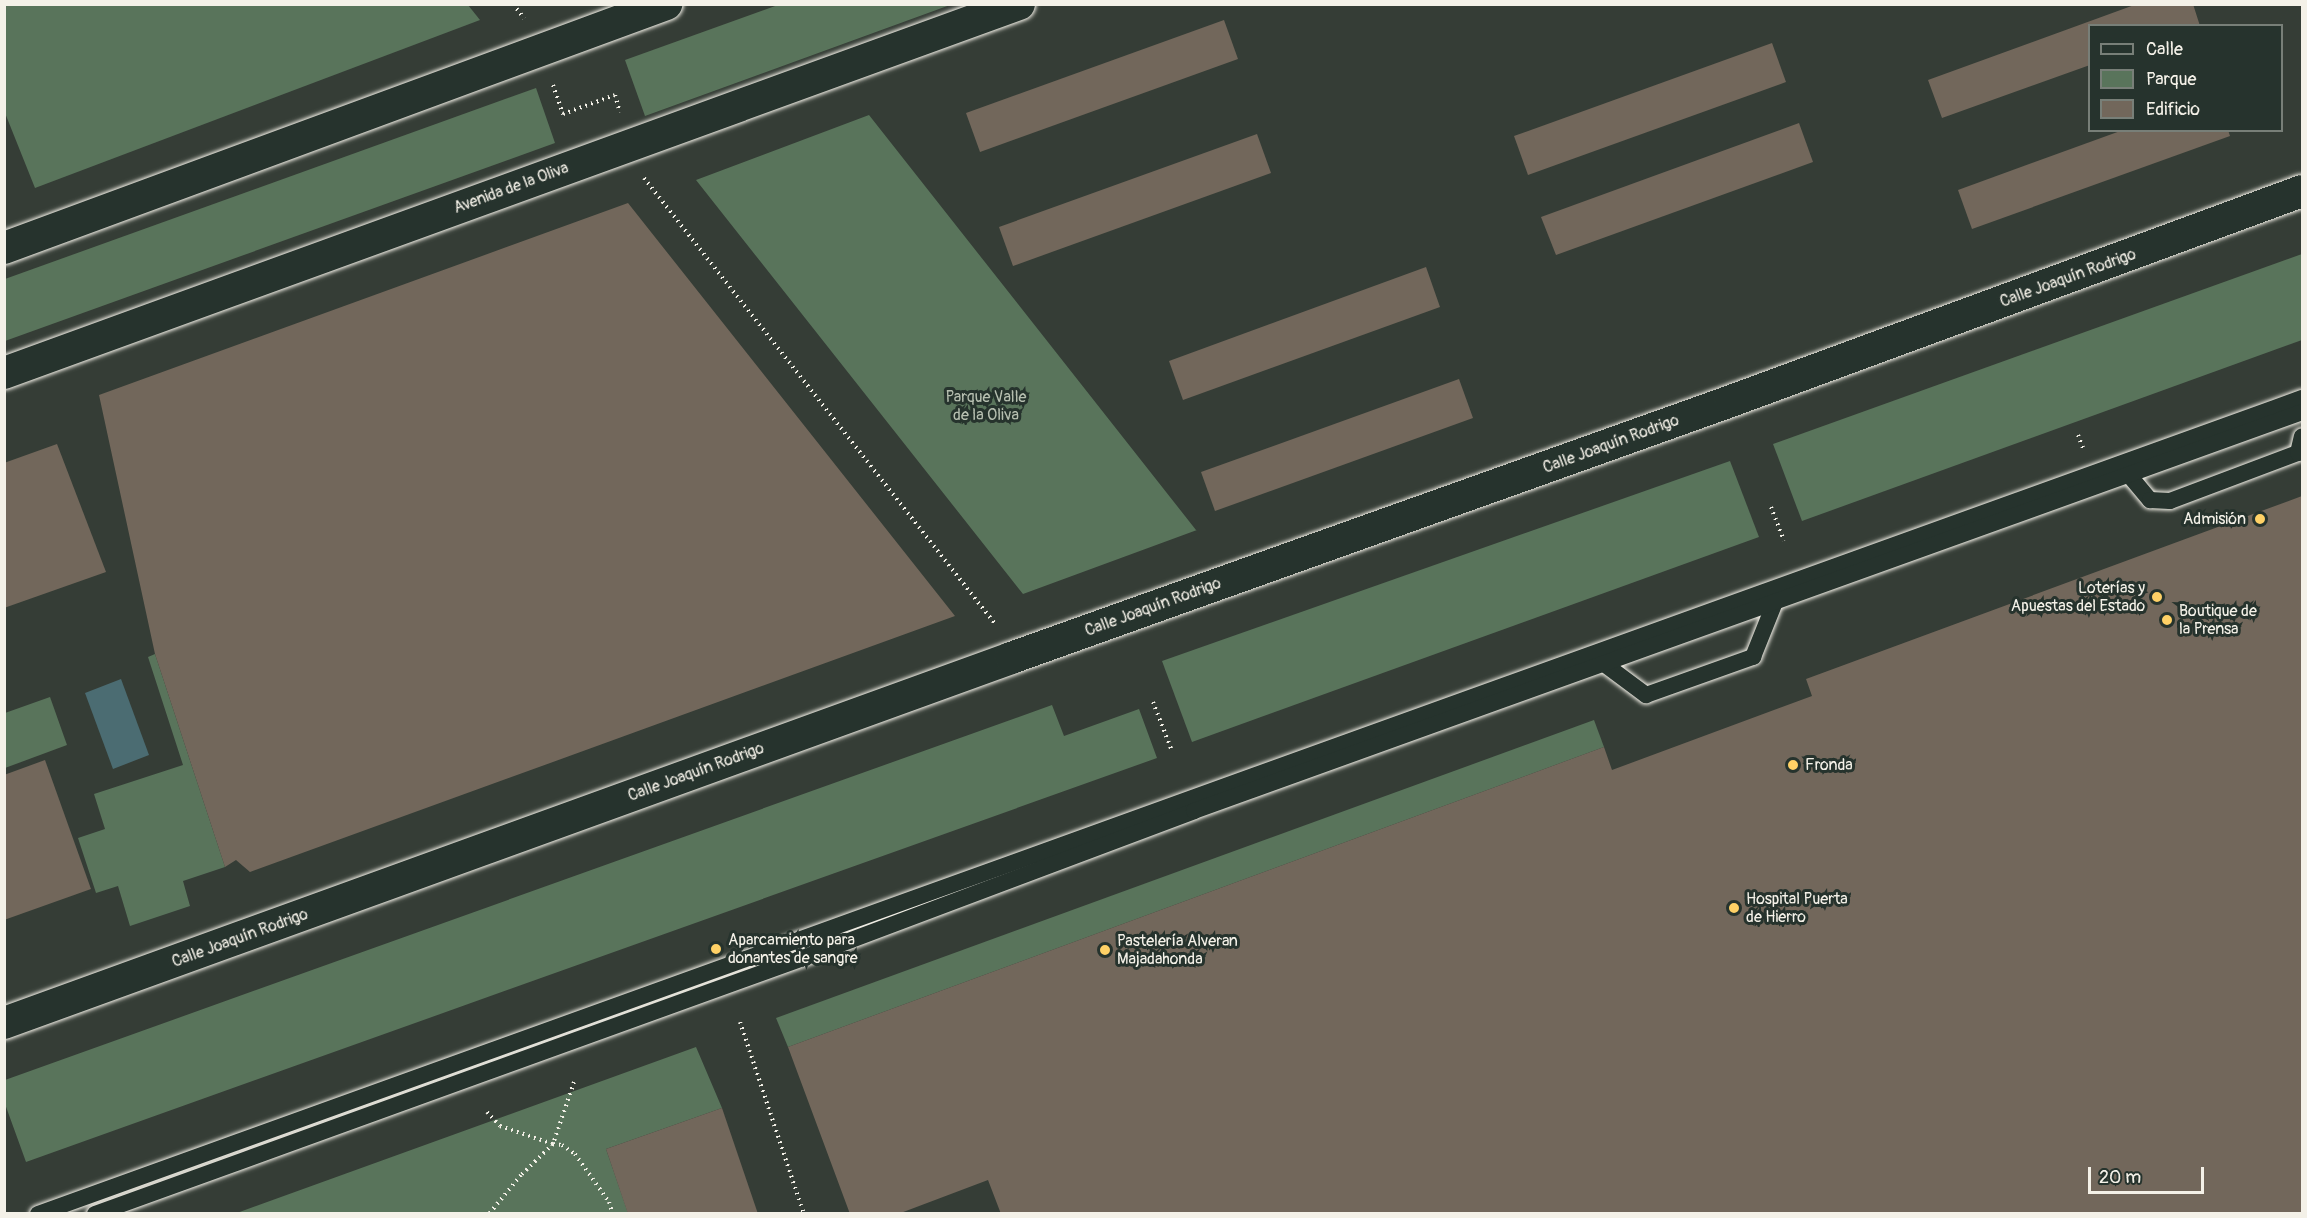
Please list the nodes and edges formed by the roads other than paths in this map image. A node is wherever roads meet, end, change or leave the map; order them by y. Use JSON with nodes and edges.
{"nodes":[{"id":1,"x":666,"y":4,"type":"edge"},
{"id":2,"x":1019,"y":4,"type":"edge"},
{"id":3,"x":2302,"y":191,"type":"edge"},
{"id":4,"x":4,"y":248,"type":"edge"},
{"id":5,"x":4,"y":373,"type":"edge"},
{"id":6,"x":2302,"y":398,"type":"edge"},
{"id":7,"x":2302,"y":412,"type":"edge"},
{"id":8,"x":2302,"y":436,"type":"edge"},
{"id":9,"x":2129,"y":475,"type":"junction"},
{"id":10,"x":1774,"y":602,"type":"junction"},
{"id":11,"x":1603,"y":663,"type":"junction"},
{"id":12,"x":4,"y":1023,"type":"edge"},
{"id":13,"x":38,"y":1214,"type":"edge"},
{"id":14,"x":95,"y":1214,"type":"edge"}],
"edges":[{"from":1,"to":4,"type":"street"},
{"from":2,"to":5,"type":"street","name":"Avenida de la Oliva"},
{"from":3,"to":12,"type":"street","name":"Calle Joaquín Rodrigo"},
{"from":6,"to":13,"type":"lane"},
{"from":7,"to":9,"type":"lane"},
{"from":8,"to":9,"type":"lane"},
{"from":9,"to":10,"type":"lane"},
{"from":10,"to":11,"type":"lane"},
{"from":10,"to":11,"type":"lane"},
{"from":11,"to":14,"type":"lane"}]}
